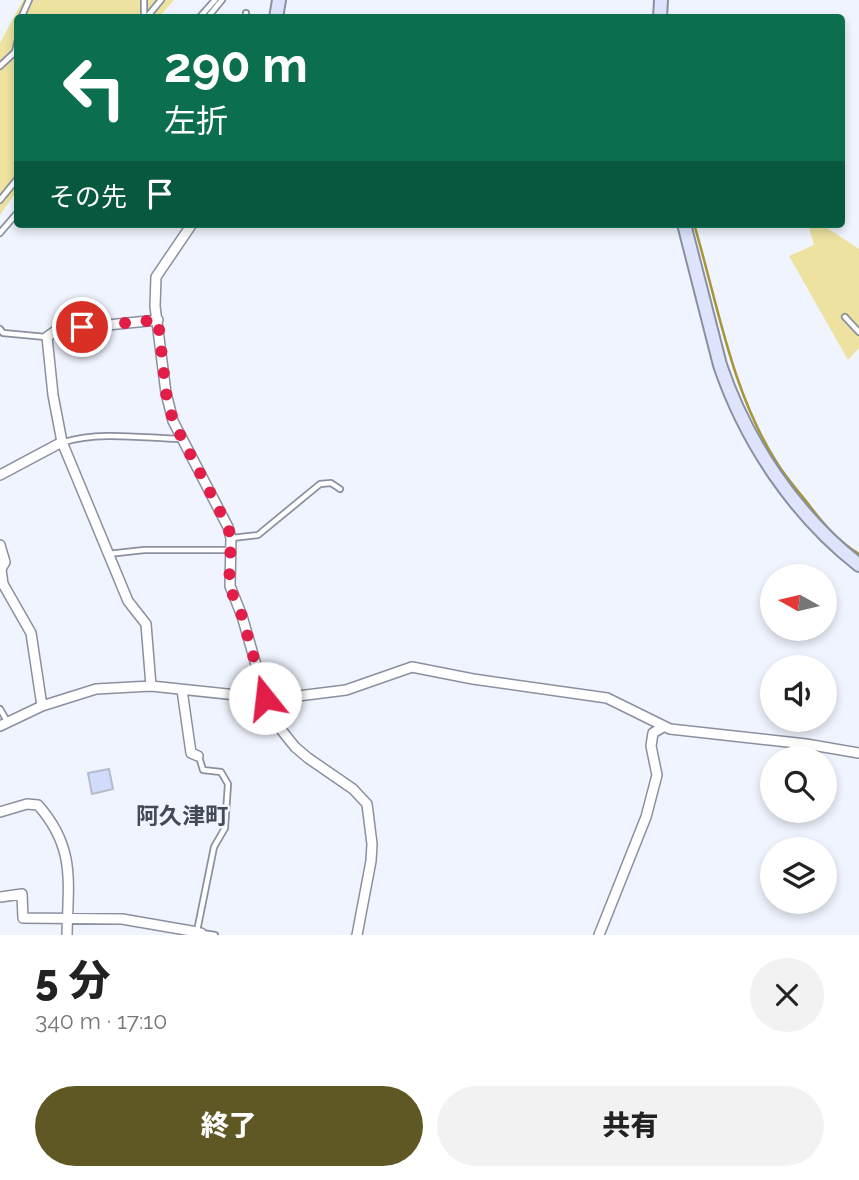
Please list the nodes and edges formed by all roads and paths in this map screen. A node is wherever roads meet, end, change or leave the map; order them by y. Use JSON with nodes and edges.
{"nodes":[{"id":1,"x":161,"y":0,"type":"edge"},
{"id":2,"x":215,"y":0,"type":"edge"},
{"id":3,"x":222,"y":0,"type":"edge"},
{"id":4,"x":149,"y":14,"type":"edge"},
{"id":5,"x":203,"y":14,"type":"edge"},
{"id":6,"x":210,"y":14,"type":"edge"},
{"id":7,"x":14,"y":53,"type":"edge"},
{"id":8,"x":0,"y":66,"type":"edge"},
{"id":9,"x":14,"y":183,"type":"edge"},
{"id":10,"x":0,"y":200,"type":"edge"},
{"id":11,"x":14,"y":217,"type":"edge"},
{"id":12,"x":189,"y":228,"type":"edge"},
{"id":13,"x":685,"y":228,"type":"edge"},
{"id":14,"x":0,"y":233,"type":"edge"},
{"id":15,"x":845,"y":317,"type":"dead end"},
{"id":16,"x":158,"y":320,"type":"junction"},
{"id":17,"x":0,"y":329,"type":"edge"},
{"id":18,"x":859,"y":332,"type":"edge"},
{"id":19,"x":47,"y":337,"type":"junction"},
{"id":20,"x":181,"y":439,"type":"junction"},
{"id":21,"x":62,"y":442,"type":"junction"},
{"id":22,"x":0,"y":475,"type":"edge"},
{"id":23,"x":341,"y":489,"type":"dead end"},
{"id":24,"x":231,"y":538,"type":"junction"},
{"id":25,"x":0,"y":545,"type":"edge"},
{"id":26,"x":230,"y":550,"type":"junction"},
{"id":27,"x":107,"y":554,"type":"junction"},
{"id":28,"x":859,"y":565,"type":"edge"},
{"id":29,"x":151,"y":686,"type":"junction"},
{"id":30,"x":182,"y":690,"type":"junction"},
{"id":31,"x":265,"y":698,"type":"junction"},
{"id":32,"x":42,"y":706,"type":"junction"},
{"id":33,"x":0,"y":709,"type":"edge"},
{"id":34,"x":4,"y":723,"type":"edge"},
{"id":35,"x":663,"y":727,"type":"junction"},
{"id":36,"x":859,"y":753,"type":"edge"},
{"id":37,"x":198,"y":756,"type":"joint"},
{"id":38,"x":0,"y":812,"type":"edge"},
{"id":39,"x":0,"y":897,"type":"edge"},
{"id":40,"x":68,"y":918,"type":"junction"},
{"id":41,"x":200,"y":933,"type":"edge"},
{"id":42,"x":67,"y":935,"type":"edge"},
{"id":43,"x":215,"y":935,"type":"edge"},
{"id":44,"x":357,"y":935,"type":"edge"},
{"id":45,"x":599,"y":935,"type":"edge"}],
"edges":[{"from":1,"to":4,"type":"lane"},
{"from":2,"to":5,"type":"lane"},
{"from":3,"to":6,"type":"lane"},
{"from":7,"to":8,"type":"lane"},
{"from":9,"to":10,"type":"lane"},
{"from":11,"to":14,"type":"lane"},
{"from":12,"to":16,"type":"street"},
{"from":13,"to":28,"type":"street"},
{"from":15,"to":18,"type":"lane"},
{"from":16,"to":19,"type":"street"},
{"from":16,"to":20,"type":"street"},
{"from":17,"to":19,"type":"lane"},
{"from":19,"to":21,"type":"street"},
{"from":20,"to":21,"type":"lane"},
{"from":20,"to":24,"type":"street"},
{"from":21,"to":22,"type":"street"},
{"from":21,"to":27,"type":"street"},
{"from":23,"to":24,"type":"lane"},
{"from":24,"to":26,"type":"street"},
{"from":25,"to":32,"type":"street"},
{"from":26,"to":27,"type":"lane"},
{"from":26,"to":31,"type":"street"},
{"from":27,"to":29,"type":"street"},
{"from":29,"to":30,"type":"street"},
{"from":29,"to":32,"type":"street"},
{"from":30,"to":31,"type":"street"},
{"from":30,"to":37,"type":"street"},
{"from":31,"to":35,"type":"street"},
{"from":31,"to":44,"type":"street"},
{"from":32,"to":34,"type":"street"},
{"from":33,"to":34,"type":"lane"},
{"from":35,"to":36,"type":"street"},
{"from":35,"to":45,"type":"street"},
{"from":37,"to":41,"type":"lane"},
{"from":38,"to":40,"type":"street"},
{"from":39,"to":40,"type":"street"},
{"from":40,"to":41,"type":"street"},
{"from":40,"to":42,"type":"street"},
{"from":41,"to":43,"type":"lane"}]}
